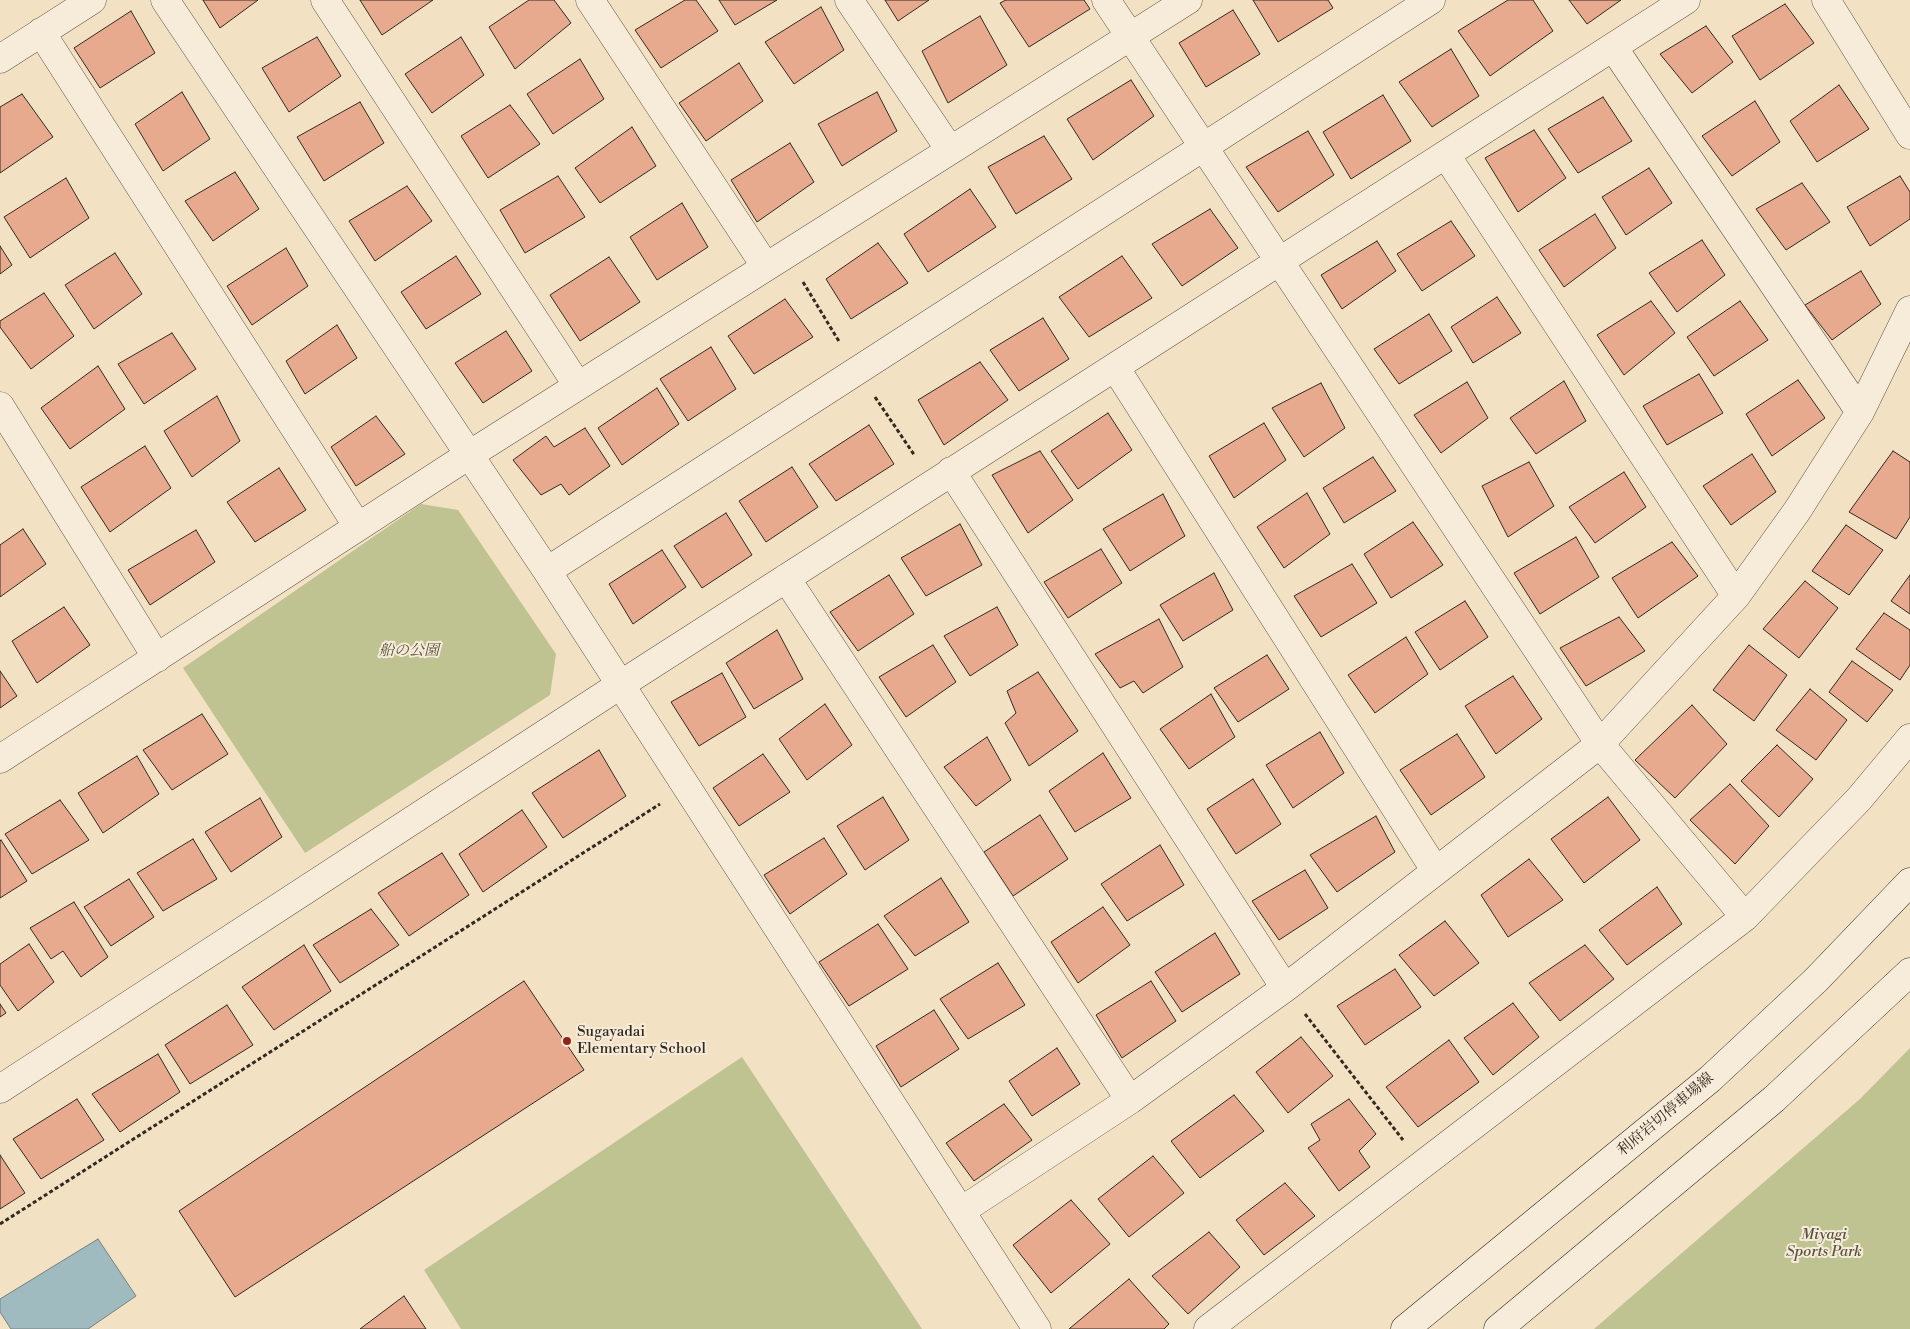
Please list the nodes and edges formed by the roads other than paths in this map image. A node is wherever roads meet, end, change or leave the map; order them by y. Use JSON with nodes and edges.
{"nodes":[{"id":1,"x":92,"y":0,"type":"edge"},
{"id":2,"x":165,"y":0,"type":"edge"},
{"id":3,"x":325,"y":0,"type":"edge"},
{"id":4,"x":590,"y":0,"type":"edge"},
{"id":5,"x":849,"y":0,"type":"edge"},
{"id":6,"x":1106,"y":0,"type":"edge"},
{"id":7,"x":1188,"y":0,"type":"edge"},
{"id":8,"x":1431,"y":0,"type":"edge"},
{"id":9,"x":1686,"y":0,"type":"edge"},
{"id":10,"x":1826,"y":0,"type":"edge"},
{"id":11,"x":41,"y":32,"type":"junction"},
{"id":12,"x":1130,"y":37,"type":"junction"},
{"id":13,"x":1614,"y":46,"type":"junction"},
{"id":14,"x":0,"y":59,"type":"edge"},
{"id":15,"x":1910,"y":135,"type":"edge"},
{"id":16,"x":1204,"y":147,"type":"junction"},
{"id":17,"x":950,"y":150,"type":"junction"},
{"id":18,"x":1446,"y":155,"type":"junction"},
{"id":19,"x":1280,"y":261,"type":"junction"},
{"id":20,"x":766,"y":267,"type":"junction"},
{"id":21,"x":1910,"y":310,"type":"edge"},
{"id":22,"x":1115,"y":367,"type":"junction"},
{"id":23,"x":578,"y":386,"type":"junction"},
{"id":24,"x":0,"y":406,"type":"edge"},
{"id":25,"x":1860,"y":412,"type":"junction"},
{"id":26,"x":469,"y":455,"type":"junction"},
{"id":27,"x":951,"y":472,"type":"junction"},
{"id":28,"x":358,"y":527,"type":"junction"},
{"id":29,"x":547,"y":571,"type":"junction"},
{"id":30,"x":786,"y":578,"type":"junction"},
{"id":31,"x":1736,"y":596,"type":"junction"},
{"id":32,"x":157,"y":658,"type":"junction"},
{"id":33,"x":620,"y":685,"type":"junction"},
{"id":34,"x":1910,"y":738,"type":"edge"},
{"id":35,"x":1600,"y":744,"type":"junction"},
{"id":36,"x":0,"y":759,"type":"edge"},
{"id":37,"x":1435,"y":870,"type":"junction"},
{"id":38,"x":1910,"y":882,"type":"edge"},
{"id":39,"x":1745,"y":917,"type":"junction"},
{"id":40,"x":1910,"y":972,"type":"edge"},
{"id":41,"x":1285,"y":988,"type":"junction"},
{"id":42,"x":0,"y":1089,"type":"edge"},
{"id":43,"x":1130,"y":1100,"type":"junction"},
{"id":44,"x":961,"y":1211,"type":"junction"},
{"id":45,"x":1037,"y":1329,"type":"edge"},
{"id":46,"x":1208,"y":1329,"type":"edge"},
{"id":47,"x":1405,"y":1329,"type":"edge"},
{"id":48,"x":1498,"y":1329,"type":"edge"}],
"edges":[{"from":1,"to":11,"type":"street"},
{"from":2,"to":26,"type":"street"},
{"from":3,"to":23,"type":"street"},
{"from":4,"to":20,"type":"street"},
{"from":5,"to":17,"type":"street"},
{"from":6,"to":12,"type":"street"},
{"from":7,"to":12,"type":"street"},
{"from":8,"to":16,"type":"street"},
{"from":9,"to":13,"type":"street"},
{"from":10,"to":15,"type":"street"},
{"from":11,"to":14,"type":"street"},
{"from":11,"to":28,"type":"street"},
{"from":12,"to":16,"type":"street"},
{"from":12,"to":17,"type":"street"},
{"from":13,"to":18,"type":"street"},
{"from":13,"to":25,"type":"street"},
{"from":16,"to":19,"type":"street"},
{"from":16,"to":29,"type":"street"},
{"from":17,"to":20,"type":"street"},
{"from":18,"to":19,"type":"street"},
{"from":18,"to":31,"type":"street"},
{"from":19,"to":22,"type":"street"},
{"from":19,"to":35,"type":"street"},
{"from":20,"to":23,"type":"street"},
{"from":21,"to":25,"type":"street"},
{"from":22,"to":27,"type":"street"},
{"from":22,"to":37,"type":"street"},
{"from":23,"to":26,"type":"street"},
{"from":24,"to":32,"type":"street"},
{"from":25,"to":31,"type":"street"},
{"from":26,"to":28,"type":"street"},
{"from":26,"to":29,"type":"street"},
{"from":27,"to":30,"type":"street"},
{"from":27,"to":41,"type":"street"},
{"from":28,"to":32,"type":"street"},
{"from":29,"to":33,"type":"street"},
{"from":30,"to":33,"type":"street"},
{"from":30,"to":43,"type":"street"},
{"from":31,"to":35,"type":"street"},
{"from":32,"to":36,"type":"street"},
{"from":33,"to":42,"type":"street"},
{"from":33,"to":44,"type":"street"},
{"from":34,"to":39,"type":"street"},
{"from":35,"to":37,"type":"street"},
{"from":35,"to":39,"type":"street"},
{"from":37,"to":41,"type":"street"},
{"from":38,"to":47,"type":"street","name":"利府岩切停車場線"},
{"from":39,"to":46,"type":"street"},
{"from":40,"to":48,"type":"street"},
{"from":41,"to":43,"type":"street"},
{"from":43,"to":44,"type":"street"},
{"from":44,"to":45,"type":"street"}]}
